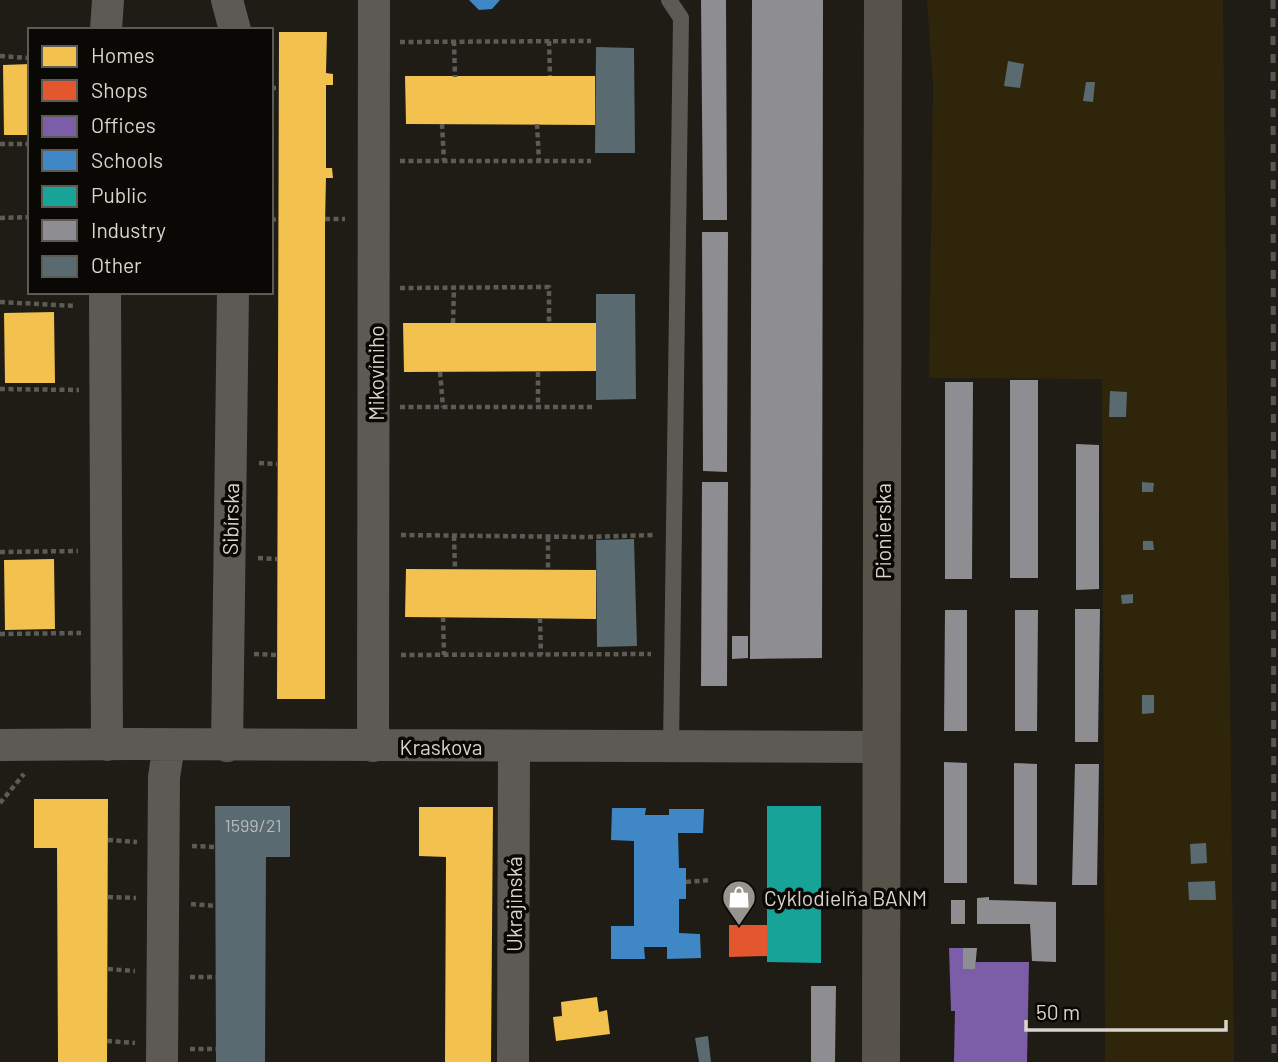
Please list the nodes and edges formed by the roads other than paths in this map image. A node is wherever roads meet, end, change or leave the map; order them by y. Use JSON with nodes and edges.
{"nodes":[{"id":1,"x":108,"y":0,"type":"edge"},
{"id":2,"x":227,"y":0,"type":"edge"},
{"id":3,"x":374,"y":0,"type":"edge"},
{"id":4,"x":669,"y":0,"type":"edge"},
{"id":5,"x":883,"y":0,"type":"edge"},
{"id":6,"x":106,"y":28,"type":"edge"},
{"id":7,"x":234,"y":28,"type":"edge"},
{"id":8,"x":233,"y":294,"type":"edge"},
{"id":9,"x":95,"y":299,"type":"edge"},
{"id":10,"x":0,"y":745,"type":"edge"},
{"id":11,"x":169,"y":745,"type":"junction"},
{"id":12,"x":107,"y":746,"type":"junction"},
{"id":13,"x":227,"y":746,"type":"junction"},
{"id":14,"x":373,"y":746,"type":"junction"},
{"id":15,"x":514,"y":746,"type":"junction"},
{"id":16,"x":671,"y":746,"type":"junction"},
{"id":17,"x":882,"y":747,"type":"junction"},
{"id":18,"x":176,"y":1055,"type":"edge"},
{"id":19,"x":513,"y":1062,"type":"edge"},
{"id":20,"x":881,"y":1062,"type":"edge"}],
"edges":[{"from":1,"to":6,"type":"street"},
{"from":2,"to":7,"type":"street"},
{"from":3,"to":14,"type":"street","name":"Mikovíniho"},
{"from":4,"to":16,"type":"lane"},
{"from":5,"to":17,"type":"street","name":"Pionierska"},
{"from":8,"to":13,"type":"street","name":"Sibírska"},
{"from":9,"to":12,"type":"street"},
{"from":10,"to":12,"type":"street","name":"Kraskova"},
{"from":11,"to":12,"type":"street","name":"Kraskova"},
{"from":11,"to":13,"type":"street","name":"Kraskova"},
{"from":11,"to":18,"type":"street"},
{"from":13,"to":14,"type":"street","name":"Kraskova"},
{"from":14,"to":15,"type":"street","name":"Kraskova"},
{"from":15,"to":16,"type":"street","name":"Kraskova"},
{"from":15,"to":19,"type":"street","name":"Ukrajinská"},
{"from":16,"to":17,"type":"street","name":"Kraskova"},
{"from":17,"to":20,"type":"street","name":"Pionierska"}]}
